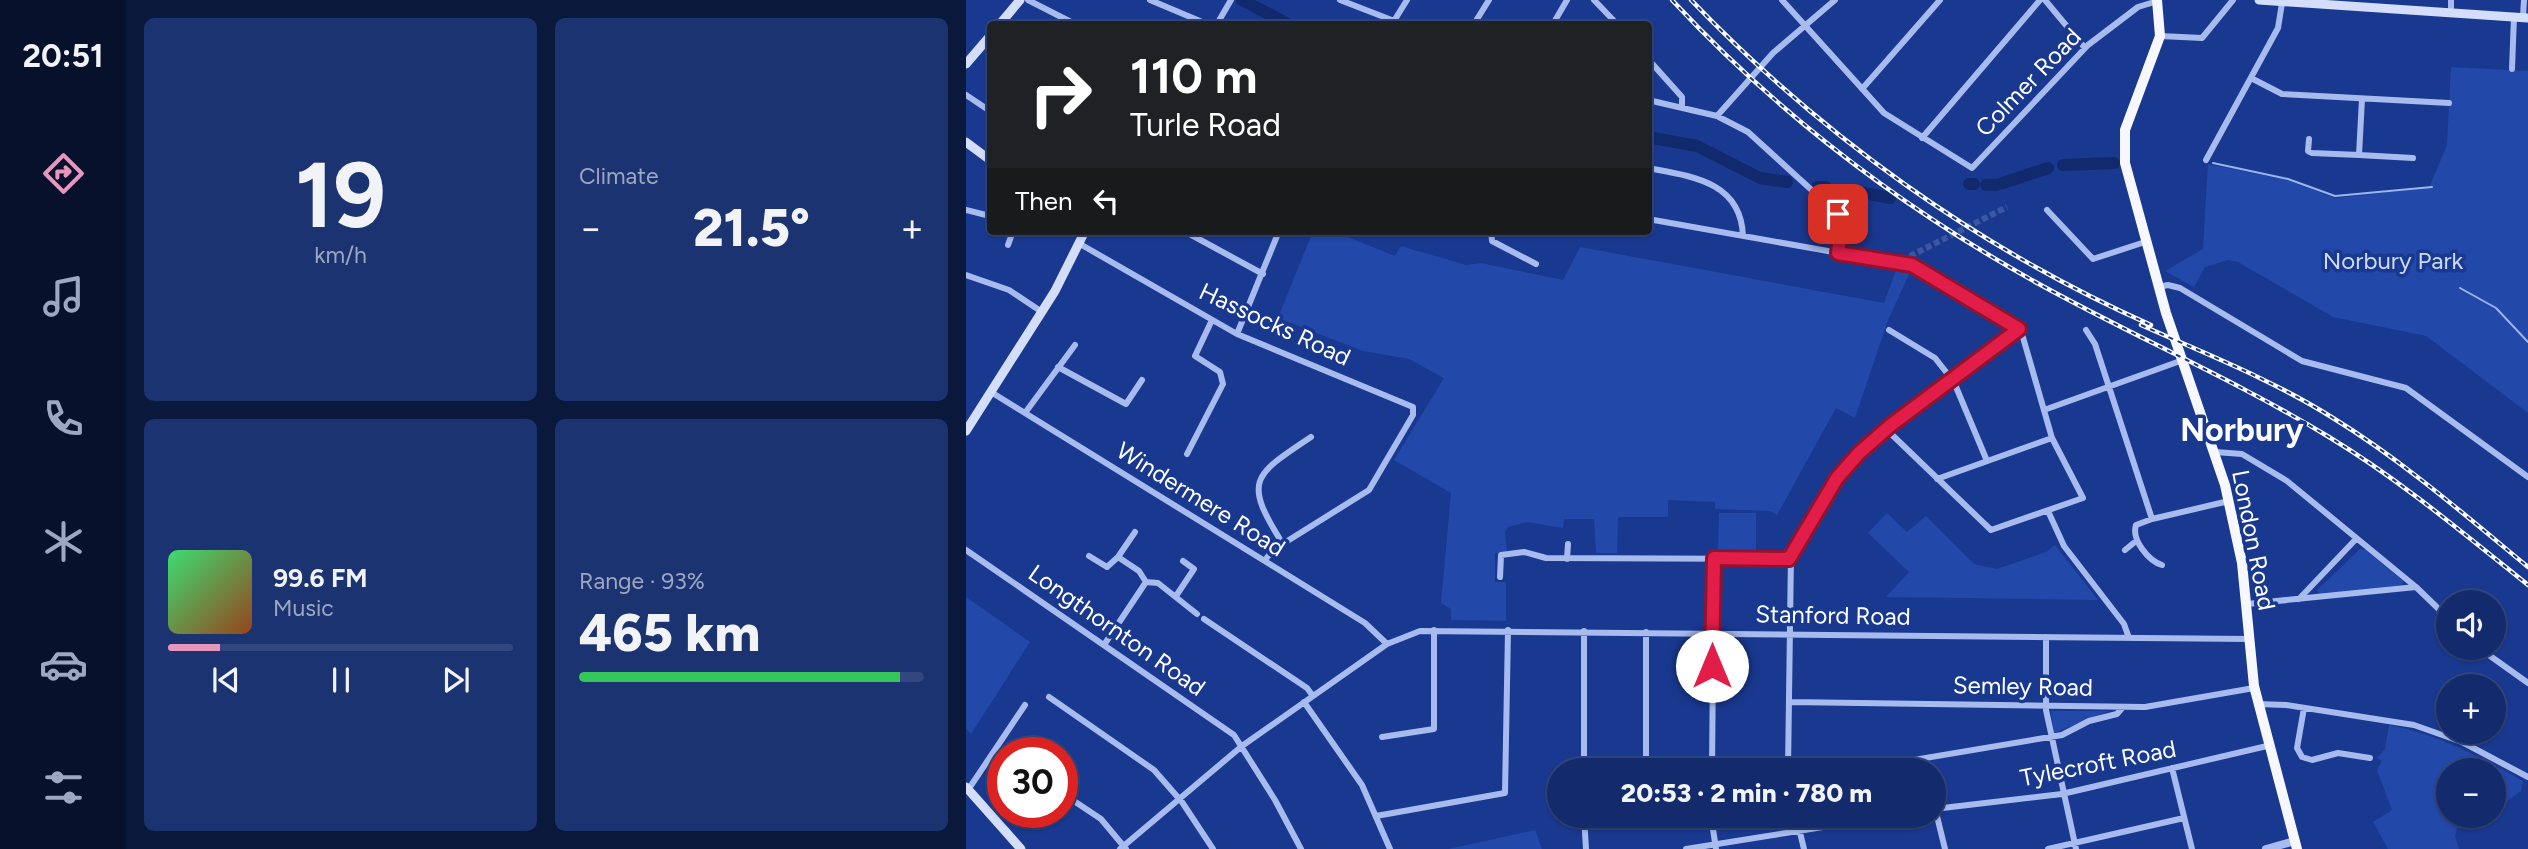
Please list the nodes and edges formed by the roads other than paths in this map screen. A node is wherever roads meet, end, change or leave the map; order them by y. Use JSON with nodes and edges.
{"nodes":[{"id":1,"x":1020,"y":0,"type":"edge"},
{"id":2,"x":1028,"y":0,"type":"edge"},
{"id":3,"x":1150,"y":0,"type":"edge"},
{"id":4,"x":1231,"y":0,"type":"edge"},
{"id":5,"x":1340,"y":0,"type":"edge"},
{"id":6,"x":1407,"y":0,"type":"edge"},
{"id":7,"x":1489,"y":0,"type":"edge"},
{"id":8,"x":1567,"y":0,"type":"edge"},
{"id":9,"x":1594,"y":0,"type":"edge"},
{"id":10,"x":1782,"y":0,"type":"edge"},
{"id":11,"x":1835,"y":0,"type":"edge"},
{"id":12,"x":1940,"y":0,"type":"edge"},
{"id":13,"x":2042,"y":0,"type":"edge"},
{"id":14,"x":2233,"y":0,"type":"edge"},
{"id":15,"x":2259,"y":0,"type":"edge"},
{"id":16,"x":2451,"y":0,"type":"edge"},
{"id":17,"x":2524,"y":0,"type":"edge"},
{"id":18,"x":2158,"y":1,"type":"edge"},
{"id":19,"x":2282,"y":3,"type":"junction"},
{"id":20,"x":2337,"y":3,"type":"edge"},
{"id":21,"x":2451,"y":12,"type":"junction"},
{"id":22,"x":2522,"y":17,"type":"edge"},
{"id":23,"x":1002,"y":21,"type":"edge"},
{"id":24,"x":1069,"y":21,"type":"edge"},
{"id":25,"x":1200,"y":21,"type":"edge"},
{"id":26,"x":1218,"y":21,"type":"edge"},
{"id":27,"x":1394,"y":21,"type":"joint"},
{"id":28,"x":1476,"y":21,"type":"edge"},
{"id":29,"x":1555,"y":21,"type":"edge"},
{"id":30,"x":1613,"y":21,"type":"edge"},
{"id":31,"x":1805,"y":26,"type":"junction"},
{"id":32,"x":2160,"y":36,"type":"junction"},
{"id":33,"x":987,"y":40,"type":"edge"},
{"id":34,"x":2085,"y":48,"type":"junction"},
{"id":35,"x":966,"y":64,"type":"edge"},
{"id":36,"x":1652,"y":64,"type":"edge"},
{"id":37,"x":2512,"y":69,"type":"dead end"},
{"id":38,"x":2251,"y":78,"type":"junction"},
{"id":39,"x":1862,"y":89,"type":"junction"},
{"id":40,"x":966,"y":95,"type":"edge"},
{"id":41,"x":2362,"y":99,"type":"junction"},
{"id":42,"x":1652,"y":101,"type":"edge"},
{"id":43,"x":2449,"y":103,"type":"dead end"},
{"id":44,"x":1682,"y":107,"type":"junction"},
{"id":45,"x":987,"y":109,"type":"edge"},
{"id":46,"x":1717,"y":116,"type":"junction"},
{"id":47,"x":1922,"y":138,"type":"junction"},
{"id":48,"x":2309,"y":139,"type":"dead end"},
{"id":49,"x":966,"y":142,"type":"edge"},
{"id":50,"x":2359,"y":155,"type":"junction"},
{"id":51,"x":987,"y":158,"type":"edge"},
{"id":52,"x":2413,"y":158,"type":"dead end"},
{"id":53,"x":2206,"y":160,"type":"dead end"},
{"id":54,"x":1652,"y":169,"type":"edge"},
{"id":55,"x":2047,"y":209,"type":"dead end"},
{"id":56,"x":966,"y":210,"type":"edge"},
{"id":57,"x":987,"y":215,"type":"edge"},
{"id":58,"x":1652,"y":220,"type":"edge"},
{"id":59,"x":1012,"y":235,"type":"edge"},
{"id":60,"x":1083,"y":235,"type":"edge"},
{"id":61,"x":1191,"y":235,"type":"edge"},
{"id":62,"x":1277,"y":235,"type":"edge"},
{"id":63,"x":1491,"y":235,"type":"edge"},
{"id":64,"x":1743,"y":236,"type":"junction"},
{"id":65,"x":2145,"y":242,"type":"junction"},
{"id":66,"x":1080,"y":244,"type":"junction"},
{"id":67,"x":1009,"y":245,"type":"dead end"},
{"id":68,"x":1838,"y":253,"type":"junction"},
{"id":69,"x":1536,"y":264,"type":"dead end"},
{"id":70,"x":1262,"y":274,"type":"junction"},
{"id":71,"x":966,"y":275,"type":"edge"},
{"id":72,"x":2158,"y":287,"type":"junction"},
{"id":73,"x":1042,"y":312,"type":"junction"},
{"id":74,"x":1212,"y":320,"type":"junction"},
{"id":75,"x":2019,"y":329,"type":"junction"},
{"id":76,"x":1889,"y":330,"type":"dead end"},
{"id":77,"x":2086,"y":330,"type":"dead end"},
{"id":78,"x":1237,"y":334,"type":"junction"},
{"id":79,"x":1075,"y":345,"type":"dead end"},
{"id":80,"x":2183,"y":360,"type":"junction"},
{"id":81,"x":1058,"y":367,"type":"junction"},
{"id":82,"x":1952,"y":379,"type":"junction"},
{"id":83,"x":1142,"y":380,"type":"dead end"},
{"id":84,"x":2109,"y":388,"type":"junction"},
{"id":85,"x":991,"y":392,"type":"junction"},
{"id":86,"x":1126,"y":404,"type":"junction"},
{"id":87,"x":2044,"y":410,"type":"junction"},
{"id":88,"x":1025,"y":413,"type":"junction"},
{"id":89,"x":1121,"y":413,"type":"dead end"},
{"id":90,"x":1886,"y":429,"type":"junction"},
{"id":91,"x":966,"y":431,"type":"edge"},
{"id":92,"x":1311,"y":437,"type":"dead end"},
{"id":93,"x":2052,"y":438,"type":"junction"},
{"id":94,"x":2215,"y":452,"type":"junction"},
{"id":95,"x":1187,"y":454,"type":"dead end"},
{"id":96,"x":1987,"y":461,"type":"junction"},
{"id":97,"x":2528,"y":477,"type":"edge"},
{"id":98,"x":1937,"y":479,"type":"junction"},
{"id":99,"x":2229,"y":501,"type":"junction"},
{"id":100,"x":2048,"y":511,"type":"junction"},
{"id":101,"x":2152,"y":519,"type":"junction"},
{"id":102,"x":1135,"y":532,"type":"dead end"},
{"id":103,"x":2356,"y":539,"type":"junction"},
{"id":104,"x":2136,"y":541,"type":"junction"},
{"id":105,"x":1283,"y":544,"type":"junction"},
{"id":106,"x":1568,"y":544,"type":"dead end"},
{"id":107,"x":966,"y":550,"type":"edge"},
{"id":108,"x":2124,"y":550,"type":"dead end"},
{"id":109,"x":1089,"y":556,"type":"dead end"},
{"id":110,"x":1118,"y":557,"type":"junction"},
{"id":111,"x":1714,"y":558,"type":"junction"},
{"id":112,"x":1567,"y":559,"type":"junction"},
{"id":113,"x":1789,"y":559,"type":"junction"},
{"id":114,"x":1265,"y":560,"type":"junction"},
{"id":115,"x":1183,"y":561,"type":"dead end"},
{"id":116,"x":2162,"y":565,"type":"dead end"},
{"id":117,"x":1500,"y":578,"type":"dead end"},
{"id":118,"x":1146,"y":582,"type":"junction"},
{"id":119,"x":2417,"y":587,"type":"junction"},
{"id":120,"x":1176,"y":596,"type":"junction"},
{"id":121,"x":2299,"y":599,"type":"junction"},
{"id":122,"x":2247,"y":604,"type":"junction"},
{"id":123,"x":2436,"y":606,"type":"edge"},
{"id":124,"x":1197,"y":614,"type":"dead end"},
{"id":125,"x":1205,"y":619,"type":"dead end"},
{"id":126,"x":1434,"y":629,"type":"junction"},
{"id":127,"x":1508,"y":630,"type":"junction"},
{"id":128,"x":1584,"y":631,"type":"junction"},
{"id":129,"x":1646,"y":632,"type":"junction"},
{"id":130,"x":1712,"y":633,"type":"junction"},
{"id":131,"x":1789,"y":634,"type":"junction"},
{"id":132,"x":2046,"y":637,"type":"junction"},
{"id":133,"x":2129,"y":638,"type":"junction"},
{"id":134,"x":2249,"y":639,"type":"junction"},
{"id":135,"x":1387,"y":644,"type":"junction"},
{"id":136,"x":1104,"y":645,"type":"junction"},
{"id":137,"x":2496,"y":660,"type":"edge"},
{"id":138,"x":2528,"y":683,"type":"edge"},
{"id":139,"x":2254,"y":688,"type":"junction"},
{"id":140,"x":1313,"y":696,"type":"junction"},
{"id":141,"x":1049,"y":697,"type":"dead end"},
{"id":142,"x":1304,"y":702,"type":"junction"},
{"id":143,"x":1789,"y":702,"type":"junction"},
{"id":144,"x":2258,"y":704,"type":"junction"},
{"id":145,"x":1025,"y":705,"type":"dead end"},
{"id":146,"x":2046,"y":705,"type":"junction"},
{"id":147,"x":2123,"y":707,"type":"junction"},
{"id":148,"x":2304,"y":708,"type":"junction"},
{"id":149,"x":1004,"y":737,"type":"edge"},
{"id":150,"x":1382,"y":737,"type":"dead end"},
{"id":151,"x":2050,"y":738,"type":"junction"},
{"id":152,"x":1242,"y":746,"type":"junction"},
{"id":153,"x":2267,"y":746,"type":"junction"},
{"id":154,"x":1584,"y":758,"type":"edge"},
{"id":155,"x":1646,"y":758,"type":"edge"},
{"id":156,"x":1712,"y":758,"type":"edge"},
{"id":157,"x":1788,"y":758,"type":"edge"},
{"id":158,"x":1928,"y":758,"type":"edge"},
{"id":159,"x":2370,"y":758,"type":"dead end"},
{"id":160,"x":987,"y":761,"type":"edge"},
{"id":161,"x":2172,"y":768,"type":"junction"},
{"id":162,"x":2528,"y":777,"type":"edge"},
{"id":163,"x":967,"y":788,"type":"edge"},
{"id":164,"x":2062,"y":794,"type":"junction"},
{"id":165,"x":1179,"y":799,"type":"junction"},
{"id":166,"x":1078,"y":804,"type":"edge"},
{"id":167,"x":1946,"y":808,"type":"edge"},
{"id":168,"x":1376,"y":816,"type":"junction"},
{"id":169,"x":2185,"y":818,"type":"junction"},
{"id":170,"x":1585,"y":828,"type":"edge"},
{"id":171,"x":1714,"y":828,"type":"edge"},
{"id":172,"x":1799,"y":828,"type":"edge"},
{"id":173,"x":1818,"y":828,"type":"edge"},
{"id":174,"x":1939,"y":828,"type":"edge"},
{"id":175,"x":1800,"y":831,"type":"junction"},
{"id":176,"x":2296,"y":845,"type":"edge"},
{"id":177,"x":2075,"y":846,"type":"edge"},
{"id":178,"x":1716,"y":847,"type":"edge"},
{"id":179,"x":1018,"y":848,"type":"edge"},
{"id":180,"x":1123,"y":848,"type":"edge"},
{"id":181,"x":1213,"y":849,"type":"edge"},
{"id":182,"x":1301,"y":849,"type":"edge"},
{"id":183,"x":1390,"y":849,"type":"edge"},
{"id":184,"x":1586,"y":849,"type":"edge"},
{"id":185,"x":1686,"y":849,"type":"edge"},
{"id":186,"x":1804,"y":849,"type":"edge"},
{"id":187,"x":1945,"y":849,"type":"edge"},
{"id":188,"x":2048,"y":849,"type":"edge"},
{"id":189,"x":2192,"y":849,"type":"edge"},
{"id":190,"x":2266,"y":849,"type":"edge"}],
"edges":[{"from":1,"to":23,"type":"main road"},
{"from":2,"to":24,"type":"street"},
{"from":3,"to":25,"type":"street"},
{"from":4,"to":26,"type":"street"},
{"from":5,"to":27,"type":"street"},
{"from":6,"to":27,"type":"street"},
{"from":7,"to":28,"type":"street"},
{"from":8,"to":29,"type":"street"},
{"from":9,"to":30,"type":"street"},
{"from":10,"to":31,"type":"street"},
{"from":11,"to":31,"type":"street"},
{"from":12,"to":39,"type":"street"},
{"from":13,"to":34,"type":"street"},
{"from":13,"to":47,"type":"street"},
{"from":14,"to":32,"type":"street"},
{"from":15,"to":19,"type":"main road"},
{"from":16,"to":21,"type":"street"},
{"from":17,"to":22,"type":"street"},
{"from":18,"to":32,"type":"highway"},
{"from":18,"to":34,"type":"street","name":"Colmer Road"},
{"from":19,"to":20,"type":"main road"},
{"from":19,"to":38,"type":"street"},
{"from":20,"to":21,"type":"main road"},
{"from":21,"to":22,"type":"main road"},
{"from":22,"to":37,"type":"street"},
{"from":31,"to":39,"type":"street"},
{"from":31,"to":46,"type":"street"},
{"from":32,"to":65,"type":"highway","name":"London Road"},
{"from":33,"to":35,"type":"main road"},
{"from":34,"to":47,"type":"street","name":"Colmer Road"},
{"from":36,"to":44,"type":"street"},
{"from":38,"to":41,"type":"street"},
{"from":38,"to":53,"type":"street"},
{"from":39,"to":47,"type":"street"},
{"from":40,"to":45,"type":"street"},
{"from":41,"to":43,"type":"street"},
{"from":41,"to":50,"type":"street"},
{"from":42,"to":44,"type":"street"},
{"from":44,"to":46,"type":"street"},
{"from":46,"to":68,"type":"street"},
{"from":48,"to":50,"type":"street"},
{"from":49,"to":51,"type":"main road"},
{"from":50,"to":52,"type":"street"},
{"from":54,"to":64,"type":"street"},
{"from":55,"to":65,"type":"street"},
{"from":56,"to":57,"type":"street"},
{"from":58,"to":64,"type":"street"},
{"from":59,"to":67,"type":"street"},
{"from":60,"to":66,"type":"main road"},
{"from":61,"to":70,"type":"street"},
{"from":62,"to":70,"type":"street"},
{"from":63,"to":69,"type":"street"},
{"from":64,"to":68,"type":"street"},
{"from":65,"to":72,"type":"highway","name":"London Road"},
{"from":66,"to":73,"type":"main road"},
{"from":66,"to":74,"type":"street","name":"Hassocks Road"},
{"from":68,"to":75,"type":"street"},
{"from":70,"to":78,"type":"street"},
{"from":71,"to":73,"type":"street"},
{"from":72,"to":80,"type":"highway","name":"London Road"},
{"from":72,"to":97,"type":"street"},
{"from":73,"to":85,"type":"main road"},
{"from":74,"to":78,"type":"street","name":"Hassocks Road"},
{"from":74,"to":95,"type":"street"},
{"from":75,"to":82,"type":"street"},
{"from":75,"to":87,"type":"street"},
{"from":76,"to":82,"type":"street"},
{"from":77,"to":84,"type":"street"},
{"from":78,"to":105,"type":"street","name":"Hassocks Road"},
{"from":79,"to":81,"type":"street"},
{"from":80,"to":84,"type":"street"},
{"from":80,"to":94,"type":"highway","name":"London Road"},
{"from":81,"to":86,"type":"street"},
{"from":81,"to":88,"type":"street"},
{"from":82,"to":90,"type":"street"},
{"from":82,"to":96,"type":"street"},
{"from":83,"to":86,"type":"street"},
{"from":84,"to":87,"type":"street"},
{"from":84,"to":101,"type":"street"},
{"from":85,"to":88,"type":"street","name":"Windermere Road"},
{"from":85,"to":91,"type":"main road"},
{"from":86,"to":89,"type":"street"},
{"from":87,"to":93,"type":"street"},
{"from":88,"to":114,"type":"street","name":"Windermere Road"},
{"from":90,"to":98,"type":"street"},
{"from":90,"to":113,"type":"street"},
{"from":92,"to":105,"type":"street"},
{"from":93,"to":96,"type":"street"},
{"from":93,"to":100,"type":"street"},
{"from":94,"to":99,"type":"highway","name":"London Road"},
{"from":94,"to":103,"type":"street"},
{"from":96,"to":98,"type":"street"},
{"from":98,"to":100,"type":"street"},
{"from":99,"to":101,"type":"street"},
{"from":99,"to":122,"type":"highway","name":"London Road"},
{"from":100,"to":133,"type":"street"},
{"from":101,"to":104,"type":"street"},
{"from":102,"to":110,"type":"street"},
{"from":103,"to":119,"type":"street"},
{"from":103,"to":121,"type":"street"},
{"from":104,"to":108,"type":"street"},
{"from":104,"to":116,"type":"street"},
{"from":105,"to":114,"type":"street"},
{"from":106,"to":112,"type":"street"},
{"from":107,"to":136,"type":"street","name":"Longthornton Road"},
{"from":109,"to":110,"type":"street"},
{"from":110,"to":118,"type":"street"},
{"from":111,"to":112,"type":"street"},
{"from":111,"to":113,"type":"street"},
{"from":111,"to":130,"type":"street"},
{"from":112,"to":117,"type":"street"},
{"from":113,"to":131,"type":"street"},
{"from":114,"to":135,"type":"street","name":"Windermere Road"},
{"from":115,"to":120,"type":"street"},
{"from":118,"to":120,"type":"street"},
{"from":118,"to":136,"type":"street"},
{"from":119,"to":121,"type":"street"},
{"from":119,"to":123,"type":"street"},
{"from":120,"to":124,"type":"street"},
{"from":121,"to":122,"type":"street"},
{"from":122,"to":134,"type":"highway","name":"London Road"},
{"from":125,"to":140,"type":"street"},
{"from":126,"to":127,"type":"street","name":"Stanford Road"},
{"from":126,"to":135,"type":"street","name":"Stanford Road"},
{"from":126,"to":150,"type":"street"},
{"from":127,"to":128,"type":"street","name":"Stanford Road"},
{"from":127,"to":168,"type":"street"},
{"from":128,"to":129,"type":"street","name":"Stanford Road"},
{"from":128,"to":154,"type":"street"},
{"from":129,"to":130,"type":"street","name":"Stanford Road"},
{"from":129,"to":155,"type":"street"},
{"from":130,"to":131,"type":"street","name":"Stanford Road"},
{"from":130,"to":156,"type":"street"},
{"from":131,"to":132,"type":"street","name":"Stanford Road"},
{"from":131,"to":143,"type":"street"},
{"from":132,"to":133,"type":"street","name":"Stanford Road"},
{"from":132,"to":146,"type":"street"},
{"from":133,"to":134,"type":"street","name":"Stanford Road"},
{"from":134,"to":139,"type":"highway","name":"London Road"},
{"from":135,"to":140,"type":"street","name":"Stanford Road"},
{"from":136,"to":152,"type":"street","name":"Longthornton Road"},
{"from":137,"to":138,"type":"street"},
{"from":139,"to":144,"type":"highway","name":"London Road"},
{"from":139,"to":147,"type":"street","name":"Semley Road"},
{"from":140,"to":142,"type":"street","name":"Stanford Road"},
{"from":141,"to":165,"type":"street"},
{"from":142,"to":152,"type":"street","name":"Stanford Road"},
{"from":142,"to":168,"type":"street"},
{"from":143,"to":146,"type":"street","name":"Semley Road"},
{"from":143,"to":157,"type":"street"},
{"from":144,"to":148,"type":"street"},
{"from":144,"to":153,"type":"highway","name":"London Road"},
{"from":145,"to":149,"type":"street"},
{"from":146,"to":147,"type":"street","name":"Semley Road"},
{"from":146,"to":151,"type":"street"},
{"from":147,"to":151,"type":"street"},
{"from":148,"to":159,"type":"street"},
{"from":148,"to":162,"type":"street"},
{"from":151,"to":158,"type":"street"},
{"from":151,"to":164,"type":"street"},
{"from":152,"to":165,"type":"street","name":"Stanford Road"},
{"from":152,"to":182,"type":"street","name":"Longthornton Road"},
{"from":153,"to":161,"type":"street","name":"Tylecroft Road"},
{"from":153,"to":176,"type":"highway","name":"London Road"},
{"from":160,"to":163,"type":"street"},
{"from":161,"to":164,"type":"street","name":"Tylecroft Road"},
{"from":161,"to":169,"type":"street"},
{"from":163,"to":179,"type":"main road"},
{"from":164,"to":167,"type":"street","name":"Tylecroft Road"},
{"from":164,"to":177,"type":"street"},
{"from":165,"to":180,"type":"street","name":"Stanford Road"},
{"from":165,"to":181,"type":"street"},
{"from":166,"to":180,"type":"street"},
{"from":168,"to":183,"type":"street"},
{"from":169,"to":177,"type":"street"},
{"from":169,"to":189,"type":"street"},
{"from":170,"to":184,"type":"street"},
{"from":171,"to":178,"type":"street"},
{"from":172,"to":175,"type":"street"},
{"from":173,"to":175,"type":"street"},
{"from":174,"to":187,"type":"street"},
{"from":175,"to":178,"type":"street"},
{"from":175,"to":186,"type":"street"},
{"from":176,"to":190,"type":"street"},
{"from":177,"to":188,"type":"street"},
{"from":178,"to":185,"type":"street"}]}
